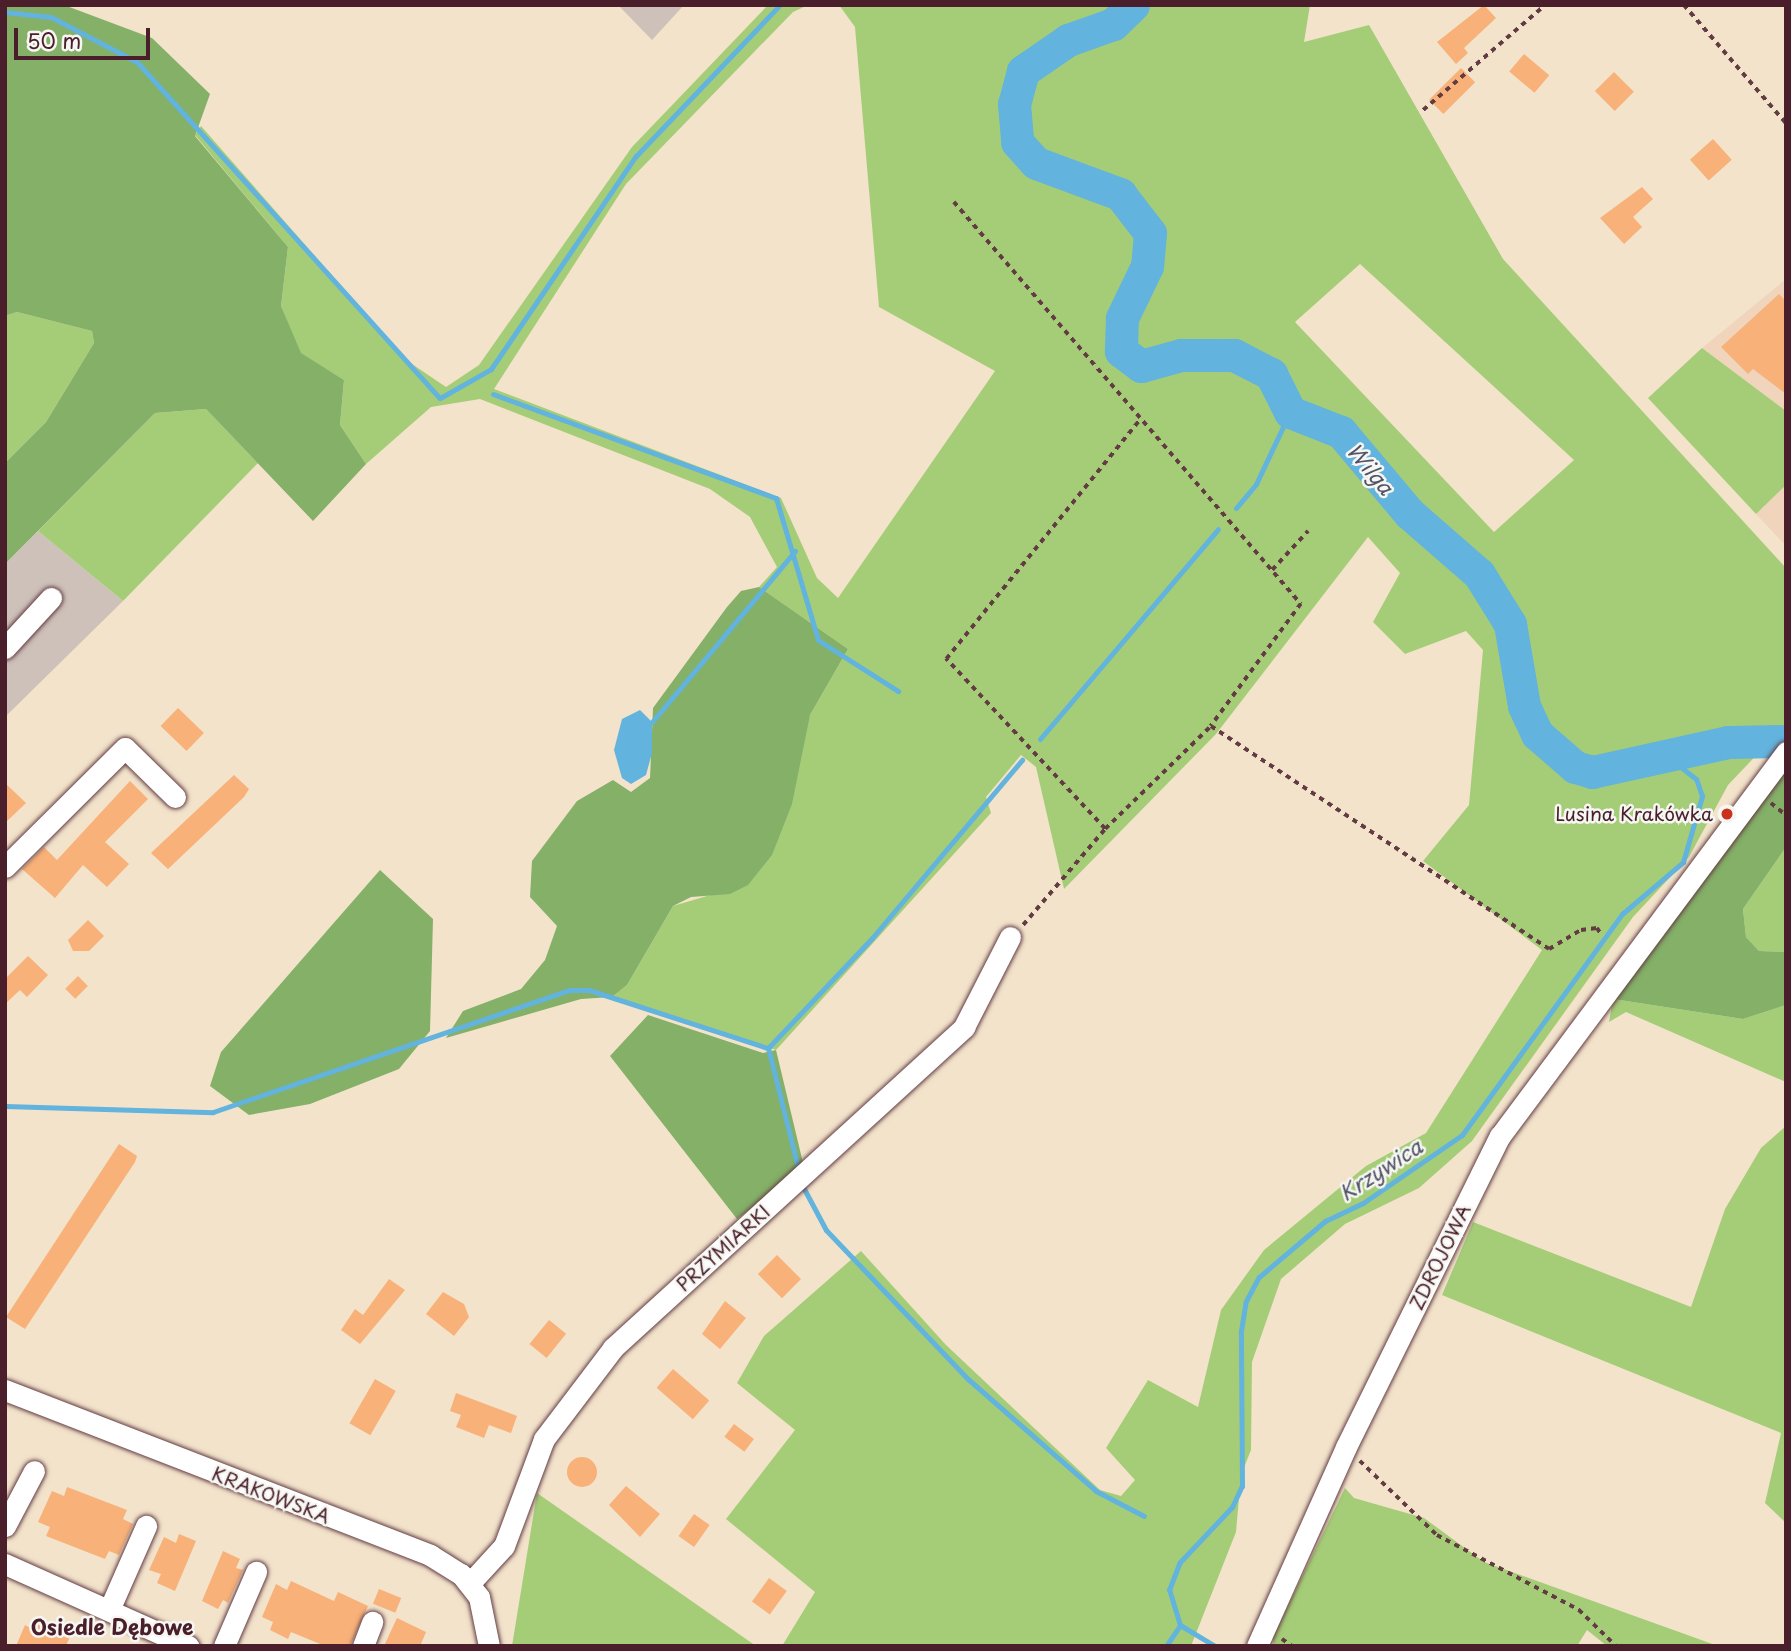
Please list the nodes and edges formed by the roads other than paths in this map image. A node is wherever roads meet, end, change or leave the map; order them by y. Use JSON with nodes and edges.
{"nodes":[{"id":1,"x":51,"y":598,"type":"dead end"},
{"id":2,"x":5,"y":648,"type":"edge"},
{"id":3,"x":1780,"y":759,"type":"edge"},
{"id":4,"x":175,"y":797,"type":"dead end"},
{"id":5,"x":5,"y":867,"type":"edge"},
{"id":6,"x":1010,"y":937,"type":"road end"},
{"id":7,"x":5,"y":1390,"type":"edge"},
{"id":8,"x":34,"y":1471,"type":"dead end"},
{"id":9,"x":5,"y":1526,"type":"edge"},
{"id":10,"x":146,"y":1526,"type":"dead end"},
{"id":11,"x":5,"y":1564,"type":"edge"},
{"id":12,"x":256,"y":1572,"type":"dead end"},
{"id":13,"x":470,"y":1583,"type":"junction"},
{"id":14,"x":109,"y":1610,"type":"junction"},
{"id":15,"x":372,"y":1622,"type":"dead end"},
{"id":16,"x":188,"y":1646,"type":"edge"},
{"id":17,"x":224,"y":1646,"type":"edge"},
{"id":18,"x":363,"y":1646,"type":"edge"},
{"id":19,"x":489,"y":1646,"type":"edge"},
{"id":20,"x":1257,"y":1646,"type":"edge"}],
"edges":[{"from":1,"to":2,"type":"street"},
{"from":3,"to":20,"type":"street","name":"ZDROJOWA"},
{"from":4,"to":5,"type":"street"},
{"from":6,"to":13,"type":"street","name":"PRZYMIARKI"},
{"from":7,"to":13,"type":"street","name":"KRAKOWSKA"},
{"from":8,"to":9,"type":"street"},
{"from":10,"to":14,"type":"street"},
{"from":11,"to":14,"type":"street"},
{"from":12,"to":17,"type":"street"},
{"from":13,"to":19,"type":"street","name":"KRAKOWSKA"},
{"from":14,"to":16,"type":"street"},
{"from":15,"to":18,"type":"street"}]}
